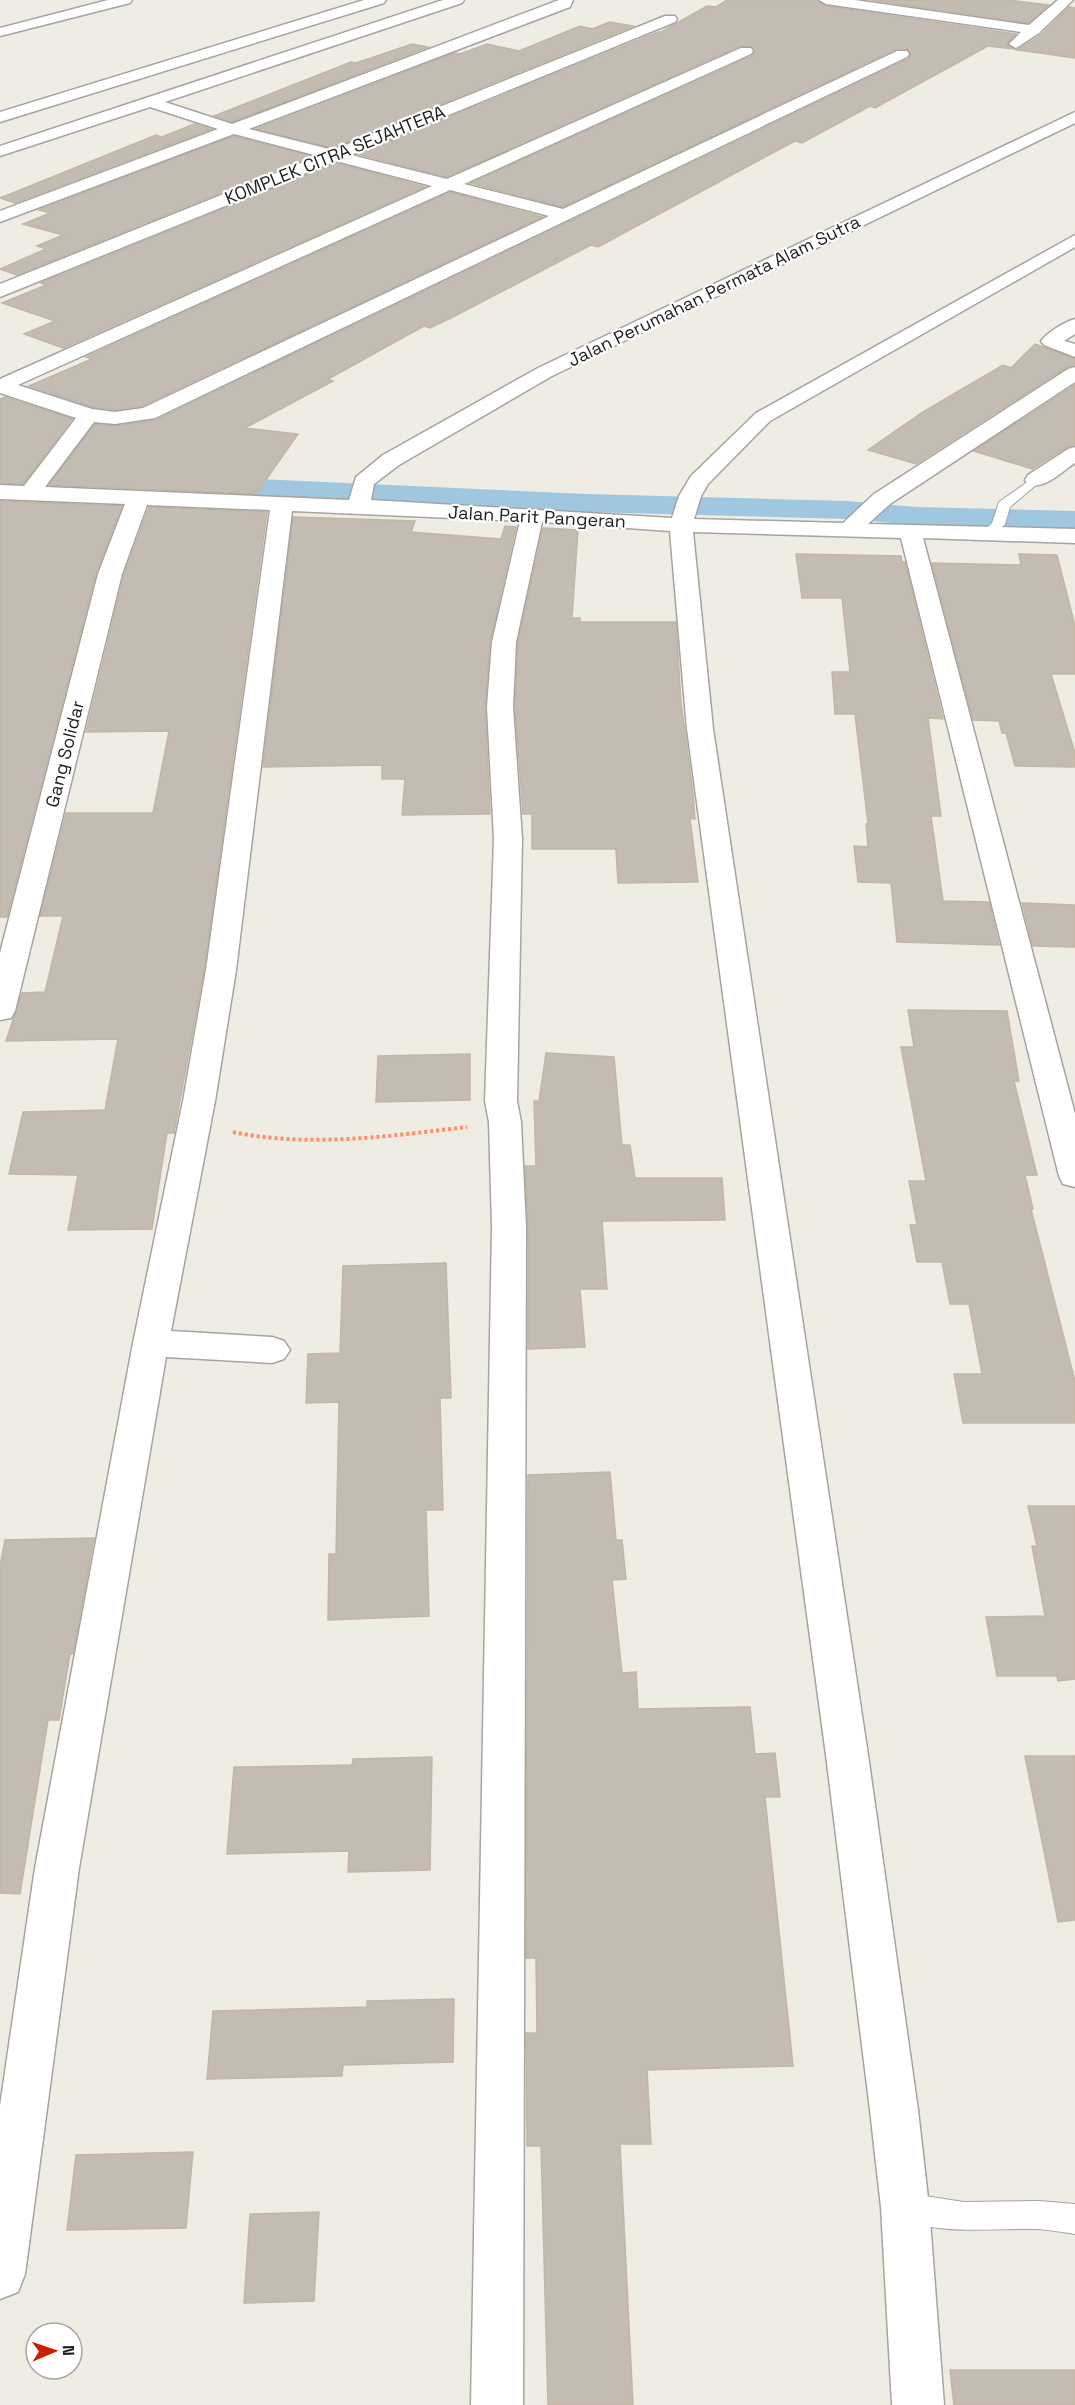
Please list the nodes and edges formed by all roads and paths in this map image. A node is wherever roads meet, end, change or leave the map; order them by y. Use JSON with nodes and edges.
{"nodes":[{"id":1,"x":125,"y":0,"type":"edge"},
{"id":2,"x":379,"y":0,"type":"edge"},
{"id":3,"x":457,"y":0,"type":"edge"},
{"id":4,"x":566,"y":0,"type":"edge"},
{"id":5,"x":826,"y":0,"type":"edge"},
{"id":6,"x":1060,"y":1,"type":"edge"},
{"id":7,"x":670,"y":19,"type":"dead end"},
{"id":8,"x":1034,"y":30,"type":"junction"},
{"id":9,"x":0,"y":32,"type":"edge"},
{"id":10,"x":1012,"y":47,"type":"dead end"},
{"id":11,"x":746,"y":51,"type":"dead end"},
{"id":12,"x":902,"y":54,"type":"dead end"},
{"id":13,"x":151,"y":102,"type":"junction"},
{"id":14,"x":0,"y":117,"type":"edge"},
{"id":15,"x":1075,"y":117,"type":"edge"},
{"id":16,"x":232,"y":129,"type":"junction"},
{"id":17,"x":0,"y":151,"type":"edge"},
{"id":18,"x":334,"y":156,"type":"junction"},
{"id":19,"x":448,"y":185,"type":"junction"},
{"id":20,"x":566,"y":215,"type":"junction"},
{"id":21,"x":0,"y":218,"type":"edge"},
{"id":22,"x":1075,"y":240,"type":"edge"},
{"id":23,"x":0,"y":291,"type":"edge"},
{"id":24,"x":1075,"y":325,"type":"edge"},
{"id":25,"x":1075,"y":351,"type":"edge"},
{"id":26,"x":1075,"y":374,"type":"edge"},
{"id":27,"x":0,"y":386,"type":"edge"},
{"id":28,"x":89,"y":416,"type":"junction"},
{"id":29,"x":1075,"y":453,"type":"edge"},
{"id":30,"x":1036,"y":480,"type":"joint"},
{"id":31,"x":39,"y":482,"type":"junction"},
{"id":32,"x":0,"y":492,"type":"edge"},
{"id":33,"x":361,"y":497,"type":"junction"},
{"id":34,"x":138,"y":499,"type":"junction"},
{"id":35,"x":282,"y":505,"type":"junction"},
{"id":36,"x":685,"y":513,"type":"junction"},
{"id":37,"x":532,"y":515,"type":"junction"},
{"id":38,"x":853,"y":525,"type":"junction"},
{"id":39,"x":993,"y":529,"type":"junction"},
{"id":40,"x":910,"y":531,"type":"junction"},
{"id":41,"x":1075,"y":536,"type":"edge"},
{"id":42,"x":0,"y":1011,"type":"edge"},
{"id":43,"x":505,"y":1122,"type":"junction"},
{"id":44,"x":195,"y":1124,"type":"junction"},
{"id":45,"x":1075,"y":1176,"type":"edge"},
{"id":46,"x":151,"y":1343,"type":"junction"},
{"id":47,"x":272,"y":1350,"type":"dead end"},
{"id":48,"x":905,"y":2207,"type":"junction"},
{"id":49,"x":1075,"y":2219,"type":"edge"},
{"id":50,"x":0,"y":2274,"type":"edge"},
{"id":51,"x":497,"y":2405,"type":"edge"},
{"id":52,"x":918,"y":2405,"type":"edge"}],
"edges":[{"from":1,"to":9,"type":"street"},
{"from":2,"to":14,"type":"street"},
{"from":3,"to":13,"type":"street"},
{"from":4,"to":16,"type":"street"},
{"from":5,"to":8,"type":"street"},
{"from":6,"to":8,"type":"street"},
{"from":7,"to":18,"type":"street","name":"KOMPLEK CITRA SEJAHTERA"},
{"from":8,"to":10,"type":"street"},
{"from":11,"to":19,"type":"street"},
{"from":12,"to":20,"type":"street"},
{"from":13,"to":16,"type":"street"},
{"from":13,"to":17,"type":"street"},
{"from":15,"to":33,"type":"street","name":"Jalan Perumahan Permata Alam Sutra"},
{"from":16,"to":18,"type":"street"},
{"from":16,"to":21,"type":"street"},
{"from":18,"to":19,"type":"street"},
{"from":18,"to":23,"type":"street","name":"KOMPLEK CITRA SEJAHTERA"},
{"from":19,"to":20,"type":"street"},
{"from":19,"to":27,"type":"street"},
{"from":20,"to":28,"type":"street"},
{"from":22,"to":36,"type":"street"},
{"from":24,"to":25,"type":"street"},
{"from":26,"to":38,"type":"street"},
{"from":27,"to":28,"type":"street"},
{"from":28,"to":31,"type":"street"},
{"from":29,"to":30,"type":"street"},
{"from":30,"to":39,"type":"lane"},
{"from":31,"to":32,"type":"street","name":"Jalan Parit Pangeran"},
{"from":31,"to":34,"type":"street","name":"Jalan Parit Pangeran"},
{"from":33,"to":35,"type":"street","name":"Jalan Parit Pangeran"},
{"from":33,"to":37,"type":"street","name":"Jalan Parit Pangeran"},
{"from":34,"to":35,"type":"street","name":"Jalan Parit Pangeran"},
{"from":34,"to":42,"type":"street","name":"Gang Solidar"},
{"from":35,"to":44,"type":"street"},
{"from":36,"to":37,"type":"street","name":"Jalan Parit Pangeran"},
{"from":36,"to":38,"type":"street","name":"Jalan Parit Pangeran"},
{"from":36,"to":48,"type":"street"},
{"from":37,"to":43,"type":"street"},
{"from":38,"to":40,"type":"street","name":"Jalan Parit Pangeran"},
{"from":39,"to":40,"type":"street","name":"Jalan Parit Pangeran"},
{"from":39,"to":41,"type":"street","name":"Jalan Parit Pangeran"},
{"from":40,"to":45,"type":"street"},
{"from":43,"to":44,"type":"path"},
{"from":43,"to":51,"type":"street"},
{"from":44,"to":46,"type":"street"},
{"from":46,"to":47,"type":"street"},
{"from":46,"to":50,"type":"street"},
{"from":48,"to":49,"type":"lane"},
{"from":48,"to":52,"type":"street"}]}
